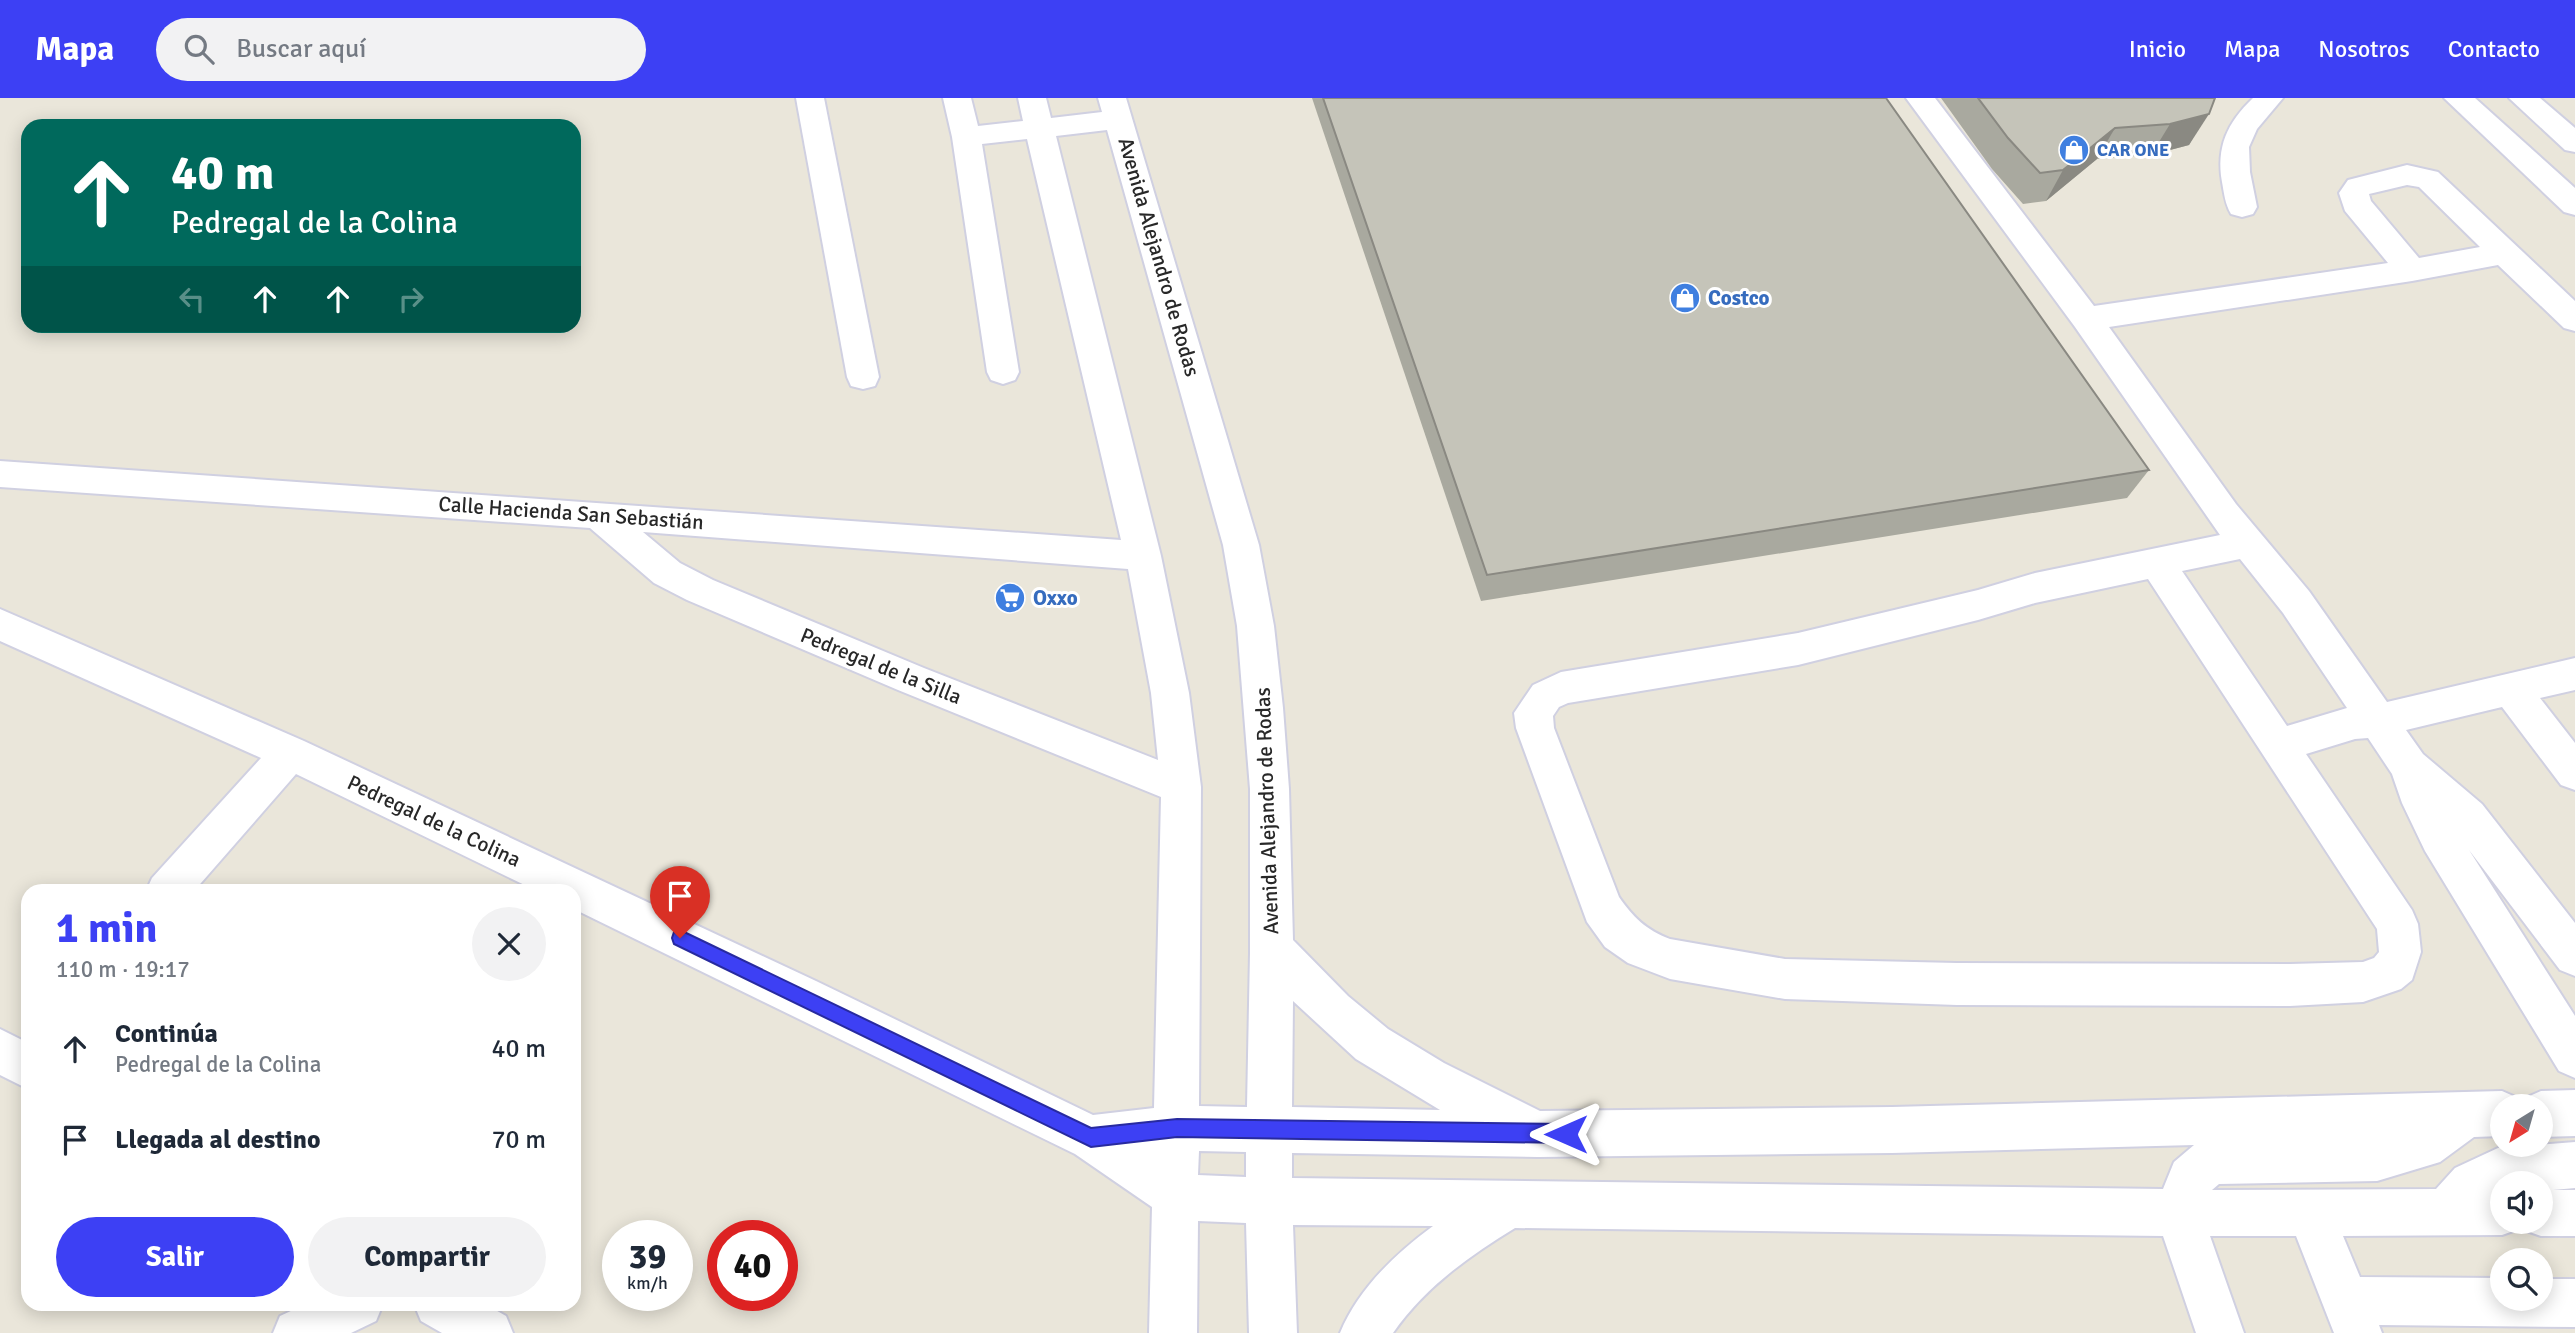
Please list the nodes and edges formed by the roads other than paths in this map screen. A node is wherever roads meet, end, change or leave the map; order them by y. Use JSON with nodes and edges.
{"nodes":[{"id":1,"x":810,"y":98,"type":"edge"},
{"id":2,"x":957,"y":98,"type":"edge"},
{"id":3,"x":1920,"y":98,"type":"edge"},
{"id":4,"x":2269,"y":98,"type":"edge"},
{"id":5,"x":2458,"y":98,"type":"edge"},
{"id":6,"x":2524,"y":98,"type":"edge"},
{"id":7,"x":1116,"y":108,"type":"edge"},
{"id":8,"x":1036,"y":113,"type":"edge"},
{"id":9,"x":966,"y":137,"type":"junction"},
{"id":10,"x":2575,"y":142,"type":"edge"},
{"id":11,"x":2575,"y":205,"type":"edge"},
{"id":12,"x":2242,"y":207,"type":"dead end"},
{"id":13,"x":2504,"y":253,"type":"junction"},
{"id":14,"x":2412,"y":270,"type":"junction"},
{"id":15,"x":2086,"y":319,"type":"junction"},
{"id":16,"x":2575,"y":320,"type":"edge"},
{"id":17,"x":1003,"y":373,"type":"dead end"},
{"id":18,"x":863,"y":377,"type":"dead end"},
{"id":19,"x":0,"y":474,"type":"edge"},
{"id":20,"x":598,"y":515,"type":"junction"},
{"id":21,"x":2248,"y":543,"type":"junction"},
{"id":22,"x":1143,"y":556,"type":"junction"},
{"id":23,"x":2156,"y":561,"type":"junction"},
{"id":24,"x":0,"y":624,"type":"edge"},
{"id":25,"x":2575,"y":674,"type":"edge"},
{"id":26,"x":2511,"y":690,"type":"junction"},
{"id":27,"x":2376,"y":721,"type":"junction"},
{"id":28,"x":2279,"y":745,"type":"junction"},
{"id":29,"x":290,"y":753,"type":"junction"},
{"id":30,"x":2409,"y":766,"type":"junction"},
{"id":31,"x":2575,"y":773,"type":"edge"},
{"id":32,"x":1181,"y":787,"type":"junction"},
{"id":33,"x":173,"y":884,"type":"edge"},
{"id":34,"x":565,"y":884,"type":"edge"},
{"id":35,"x":581,"y":891,"type":"edge"},
{"id":36,"x":1272,"y":948,"type":"junction"},
{"id":37,"x":2575,"y":956,"type":"edge"},
{"id":38,"x":2575,"y":1056,"type":"edge"},
{"id":39,"x":2575,"y":1113,"type":"edge"},
{"id":40,"x":2485,"y":1114,"type":"edge"},
{"id":41,"x":2553,"y":1114,"type":"edge"},
{"id":42,"x":1177,"y":1128,"type":"junction"},
{"id":43,"x":1270,"y":1129,"type":"junction"},
{"id":44,"x":1538,"y":1134,"type":"junction"},
{"id":45,"x":1091,"y":1138,"type":"junction"},
{"id":46,"x":2575,"y":1165,"type":"edge"},
{"id":47,"x":1177,"y":1197,"type":"junction"},
{"id":48,"x":1269,"y":1201,"type":"junction"},
{"id":49,"x":1508,"y":1205,"type":"junction"},
{"id":50,"x":2447,"y":1211,"type":"junction"},
{"id":51,"x":2310,"y":1212,"type":"junction"},
{"id":52,"x":2490,"y":1212,"type":"edge"},
{"id":53,"x":2178,"y":1213,"type":"junction"},
{"id":54,"x":2553,"y":1213,"type":"edge"},
{"id":55,"x":2575,"y":1213,"type":"edge"},
{"id":56,"x":2575,"y":1303,"type":"edge"},
{"id":57,"x":344,"y":1311,"type":"edge"},
{"id":58,"x":451,"y":1311,"type":"edge"},
{"id":59,"x":2353,"y":1317,"type":"edge"},
{"id":60,"x":297,"y":1333,"type":"edge"},
{"id":61,"x":489,"y":1333,"type":"edge"},
{"id":62,"x":1173,"y":1333,"type":"edge"},
{"id":63,"x":1273,"y":1333,"type":"edge"},
{"id":64,"x":1364,"y":1333,"type":"edge"},
{"id":65,"x":2220,"y":1333,"type":"edge"}],
"edges":[{"from":1,"to":18,"type":"street"},
{"from":2,"to":9,"type":"street"},
{"from":3,"to":15,"type":"street"},
{"from":4,"to":12,"type":"street"},
{"from":5,"to":11,"type":"street"},
{"from":6,"to":10,"type":"street"},
{"from":7,"to":8,"type":"street"},
{"from":7,"to":36,"type":"street","name":"Avenida Alejandro de Rodas"},
{"from":8,"to":9,"type":"street"},
{"from":8,"to":22,"type":"street"},
{"from":9,"to":17,"type":"street"},
{"from":13,"to":14,"type":"street"},
{"from":13,"to":14,"type":"street"},
{"from":13,"to":16,"type":"street"},
{"from":14,"to":15,"type":"street"},
{"from":15,"to":21,"type":"street"},
{"from":19,"to":20,"type":"street","name":"Calle Hacienda San Sebastián"},
{"from":20,"to":22,"type":"street","name":"Calle Hacienda San Sebastián"},
{"from":20,"to":32,"type":"street","name":"Pedregal de la Silla"},
{"from":21,"to":23,"type":"street"},
{"from":21,"to":27,"type":"street"},
{"from":22,"to":32,"type":"street"},
{"from":23,"to":28,"type":"street"},
{"from":23,"to":28,"type":"street"},
{"from":24,"to":29,"type":"street","name":"Pedregal de la Colina"},
{"from":25,"to":26,"type":"street"},
{"from":26,"to":27,"type":"street"},
{"from":26,"to":31,"type":"street"},
{"from":27,"to":28,"type":"street"},
{"from":27,"to":30,"type":"street"},
{"from":29,"to":33,"type":"street"},
{"from":29,"to":34,"type":"street","name":"Pedregal de la Colina"},
{"from":30,"to":37,"type":"street"},
{"from":30,"to":38,"type":"street"},
{"from":32,"to":42,"type":"street"},
{"from":35,"to":45,"type":"street","name":"Pedregal de la Colina"},
{"from":36,"to":43,"type":"street","name":"Avenida Alejandro de Rodas"},
{"from":36,"to":44,"type":"street"},
{"from":39,"to":41,"type":"street"},
{"from":40,"to":44,"type":"street"},
{"from":40,"to":53,"type":"street"},
{"from":42,"to":43,"type":"street"},
{"from":42,"to":45,"type":"street"},
{"from":42,"to":47,"type":"street"},
{"from":43,"to":44,"type":"street"},
{"from":43,"to":48,"type":"street","name":"Avenida Alejandro de Rodas"},
{"from":45,"to":47,"type":"street","name":"Pedregal de la Colina"},
{"from":46,"to":50,"type":"street"},
{"from":47,"to":48,"type":"street"},
{"from":47,"to":62,"type":"street"},
{"from":48,"to":49,"type":"street"},
{"from":48,"to":63,"type":"street","name":"Avenida Alejandro de Rodas"},
{"from":49,"to":53,"type":"street"},
{"from":49,"to":64,"type":"street"},
{"from":50,"to":51,"type":"street"},
{"from":50,"to":52,"type":"street"},
{"from":51,"to":53,"type":"street"},
{"from":51,"to":59,"type":"street"},
{"from":53,"to":65,"type":"street"},
{"from":54,"to":55,"type":"street"},
{"from":56,"to":59,"type":"street"},
{"from":57,"to":60,"type":"street"},
{"from":58,"to":61,"type":"street"}]}
